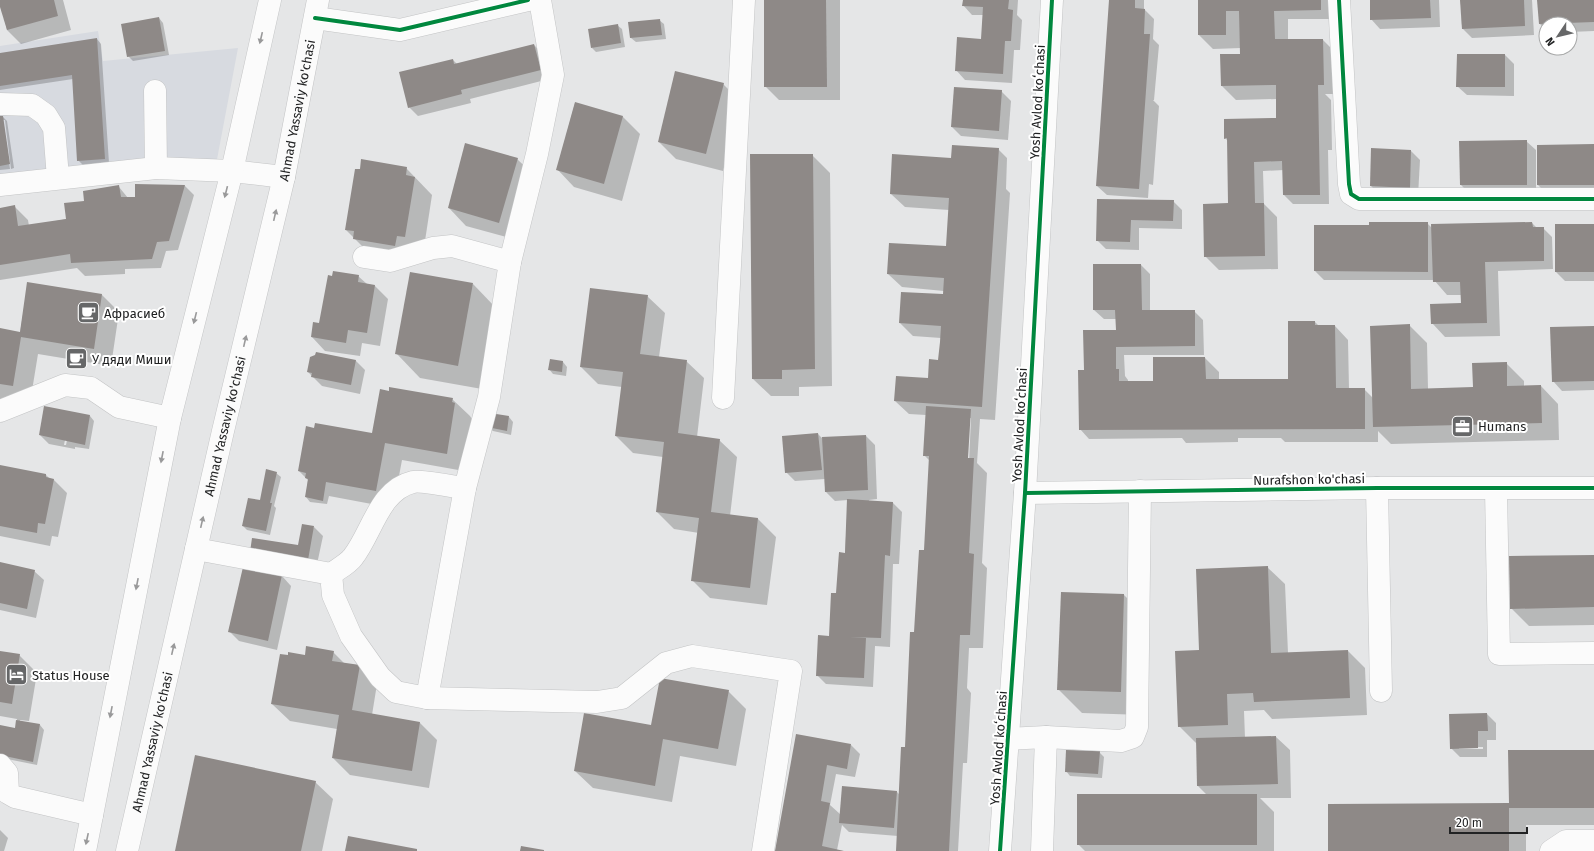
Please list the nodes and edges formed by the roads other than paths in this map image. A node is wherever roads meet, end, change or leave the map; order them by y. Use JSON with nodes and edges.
{"nodes":[{"id":1,"x":270,"y":0,"type":"edge"},
{"id":2,"x":528,"y":0,"type":"edge"},
{"id":3,"x":540,"y":0,"type":"edge"},
{"id":4,"x":744,"y":0,"type":"edge"},
{"id":5,"x":1052,"y":0,"type":"edge"},
{"id":6,"x":1340,"y":0,"type":"edge"},
{"id":7,"x":317,"y":9,"type":"edge"},
{"id":8,"x":155,"y":91,"type":"dead end"},
{"id":9,"x":0,"y":104,"type":"edge"},
{"id":10,"x":156,"y":168,"type":"junction"},
{"id":11,"x":232,"y":171,"type":"junction"},
{"id":12,"x":284,"y":177,"type":"junction"},
{"id":13,"x":58,"y":178,"type":"junction"},
{"id":14,"x":0,"y":185,"type":"edge"},
{"id":15,"x":1594,"y":199,"type":"edge"},
{"id":16,"x":364,"y":257,"type":"dead end"},
{"id":17,"x":510,"y":262,"type":"junction"},
{"id":18,"x":723,"y":398,"type":"dead end"},
{"id":19,"x":0,"y":412,"type":"edge"},
{"id":20,"x":170,"y":418,"type":"junction"},
{"id":21,"x":464,"y":488,"type":"junction"},
{"id":22,"x":1378,"y":488,"type":"junction"},
{"id":23,"x":1594,"y":488,"type":"edge"},
{"id":24,"x":1496,"y":489,"type":"junction"},
{"id":25,"x":1140,"y":491,"type":"junction"},
{"id":26,"x":1025,"y":493,"type":"junction"},
{"id":27,"x":196,"y":549,"type":"junction"},
{"id":28,"x":331,"y":574,"type":"junction"},
{"id":29,"x":1594,"y":653,"type":"edge"},
{"id":30,"x":1381,"y":691,"type":"dead end"},
{"id":31,"x":427,"y":698,"type":"junction"},
{"id":32,"x":1046,"y":737,"type":"junction"},
{"id":33,"x":1008,"y":739,"type":"junction"},
{"id":34,"x":0,"y":765,"type":"edge"},
{"id":35,"x":92,"y":815,"type":"junction"},
{"id":36,"x":1594,"y":841,"type":"edge"},
{"id":37,"x":84,"y":851,"type":"edge"},
{"id":38,"x":127,"y":851,"type":"edge"},
{"id":39,"x":763,"y":851,"type":"edge"},
{"id":40,"x":1000,"y":851,"type":"edge"},
{"id":41,"x":1042,"y":851,"type":"edge"},
{"id":42,"x":1551,"y":851,"type":"edge"}],
"edges":[{"from":1,"to":11,"type":"street","one_way":true},
{"from":2,"to":7,"type":"street"},
{"from":3,"to":17,"type":"street"},
{"from":4,"to":18,"type":"street"},
{"from":5,"to":26,"type":"street","name":"Yosh Avlod koʻchasi"},
{"from":6,"to":15,"type":"street"},
{"from":7,"to":12,"type":"street","name":"Ahmad Yassaviy ko'chasi"},
{"from":8,"to":10,"type":"street"},
{"from":9,"to":13,"type":"street"},
{"from":10,"to":11,"type":"street"},
{"from":10,"to":13,"type":"street"},
{"from":11,"to":12,"type":"street"},
{"from":11,"to":20,"type":"street","one_way":true},
{"from":27,"to":12,"type":"street","name":"Ahmad Yassaviy ko'chasi","one_way":true},
{"from":13,"to":14,"type":"street"},
{"from":16,"to":17,"type":"street"},
{"from":17,"to":21,"type":"street"},
{"from":19,"to":20,"type":"street"},
{"from":20,"to":35,"type":"street","one_way":true},
{"from":21,"to":28,"type":"street"},
{"from":21,"to":31,"type":"street"},
{"from":22,"to":24,"type":"street","name":"Nurafshon ko'chasi"},
{"from":22,"to":25,"type":"street","name":"Nurafshon ko'chasi"},
{"from":22,"to":30,"type":"street"},
{"from":23,"to":24,"type":"street","name":"Nurafshon ko'chasi"},
{"from":24,"to":29,"type":"street"},
{"from":25,"to":26,"type":"street","name":"Nurafshon ko'chasi"},
{"from":25,"to":32,"type":"street"},
{"from":26,"to":33,"type":"street","name":"Yosh Avlod koʻchasi"},
{"from":27,"to":28,"type":"street"},
{"from":38,"to":27,"type":"street","name":"Ahmad Yassaviy ko'chasi","one_way":true},
{"from":28,"to":31,"type":"street"},
{"from":31,"to":39,"type":"street"},
{"from":32,"to":33,"type":"street"},
{"from":32,"to":41,"type":"street"},
{"from":33,"to":40,"type":"street","name":"Yosh Avlod koʻchasi"},
{"from":34,"to":35,"type":"street"},
{"from":35,"to":37,"type":"street","one_way":true},
{"from":36,"to":42,"type":"street"}]}
